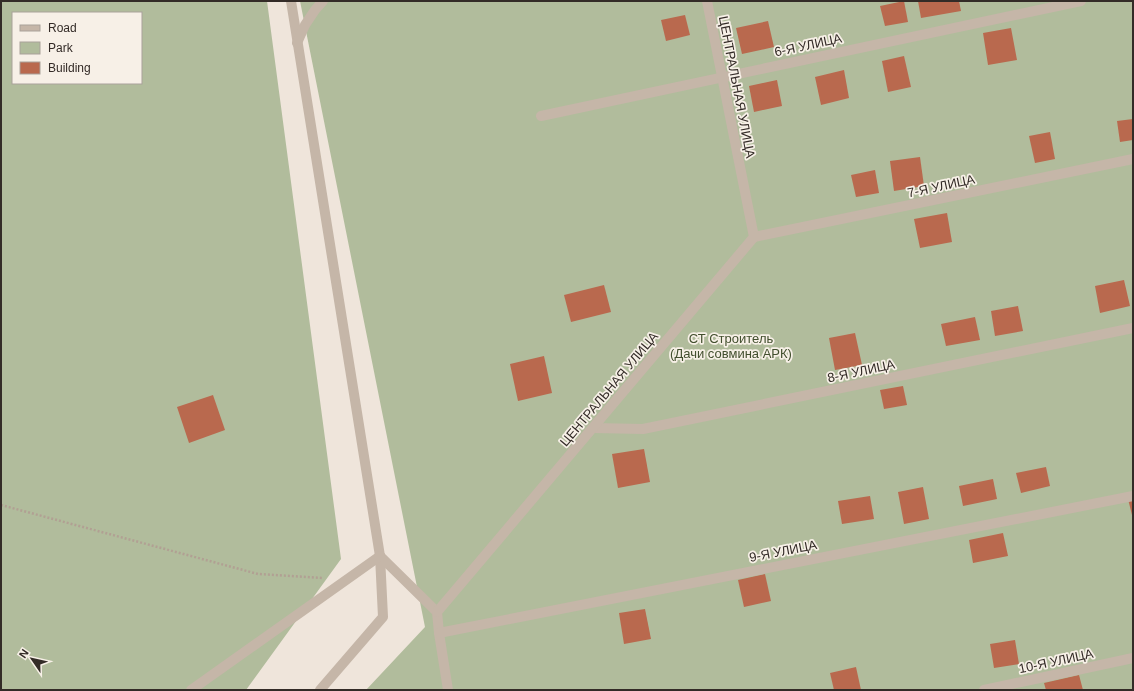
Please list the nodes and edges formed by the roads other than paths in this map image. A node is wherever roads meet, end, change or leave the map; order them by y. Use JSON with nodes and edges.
{"nodes":[{"id":1,"x":290,"y":1,"type":"edge"},
{"id":2,"x":323,"y":1,"type":"edge"},
{"id":3,"x":707,"y":1,"type":"edge"},
{"id":4,"x":1081,"y":1,"type":"edge"},
{"id":5,"x":297,"y":44,"type":"junction"},
{"id":6,"x":722,"y":77,"type":"junction"},
{"id":7,"x":541,"y":116,"type":"dead end"},
{"id":8,"x":1133,"y":159,"type":"edge"},
{"id":9,"x":754,"y":238,"type":"junction"},
{"id":10,"x":1133,"y":328,"type":"edge"},
{"id":11,"x":593,"y":428,"type":"junction"},
{"id":12,"x":1133,"y":496,"type":"edge"},
{"id":13,"x":380,"y":556,"type":"junction"},
{"id":14,"x":437,"y":612,"type":"junction"},
{"id":15,"x":439,"y":633,"type":"junction"},
{"id":16,"x":1133,"y":658,"type":"edge"},
{"id":17,"x":191,"y":690,"type":"edge"},
{"id":18,"x":320,"y":690,"type":"edge"},
{"id":19,"x":448,"y":690,"type":"edge"},
{"id":20,"x":984,"y":690,"type":"edge"}],
"edges":[{"from":1,"to":5,"type":"street"},
{"from":2,"to":5,"type":"street"},
{"from":3,"to":6,"type":"street","name":"ЦЕНТРАЛЬНАЯ УЛИЦА"},
{"from":4,"to":6,"type":"street","name":"6-Я УЛИЦА"},
{"from":5,"to":13,"type":"street"},
{"from":6,"to":7,"type":"street","name":"6-Я УЛИЦА"},
{"from":6,"to":9,"type":"street","name":"ЦЕНТРАЛЬНАЯ УЛИЦА"},
{"from":8,"to":9,"type":"street","name":"7-Я УЛИЦА"},
{"from":9,"to":11,"type":"street","name":"ЦЕНТРАЛЬНАЯ УЛИЦА"},
{"from":10,"to":11,"type":"street","name":"8-Я УЛИЦА"},
{"from":11,"to":14,"type":"street","name":"ЦЕНТРАЛЬНАЯ УЛИЦА"},
{"from":12,"to":15,"type":"street","name":"9-Я УЛИЦА"},
{"from":13,"to":14,"type":"street"},
{"from":13,"to":17,"type":"street"},
{"from":13,"to":18,"type":"street"},
{"from":14,"to":15,"type":"street"},
{"from":15,"to":19,"type":"street"},
{"from":16,"to":20,"type":"street","name":"10-Я УЛИЦА"}]}
